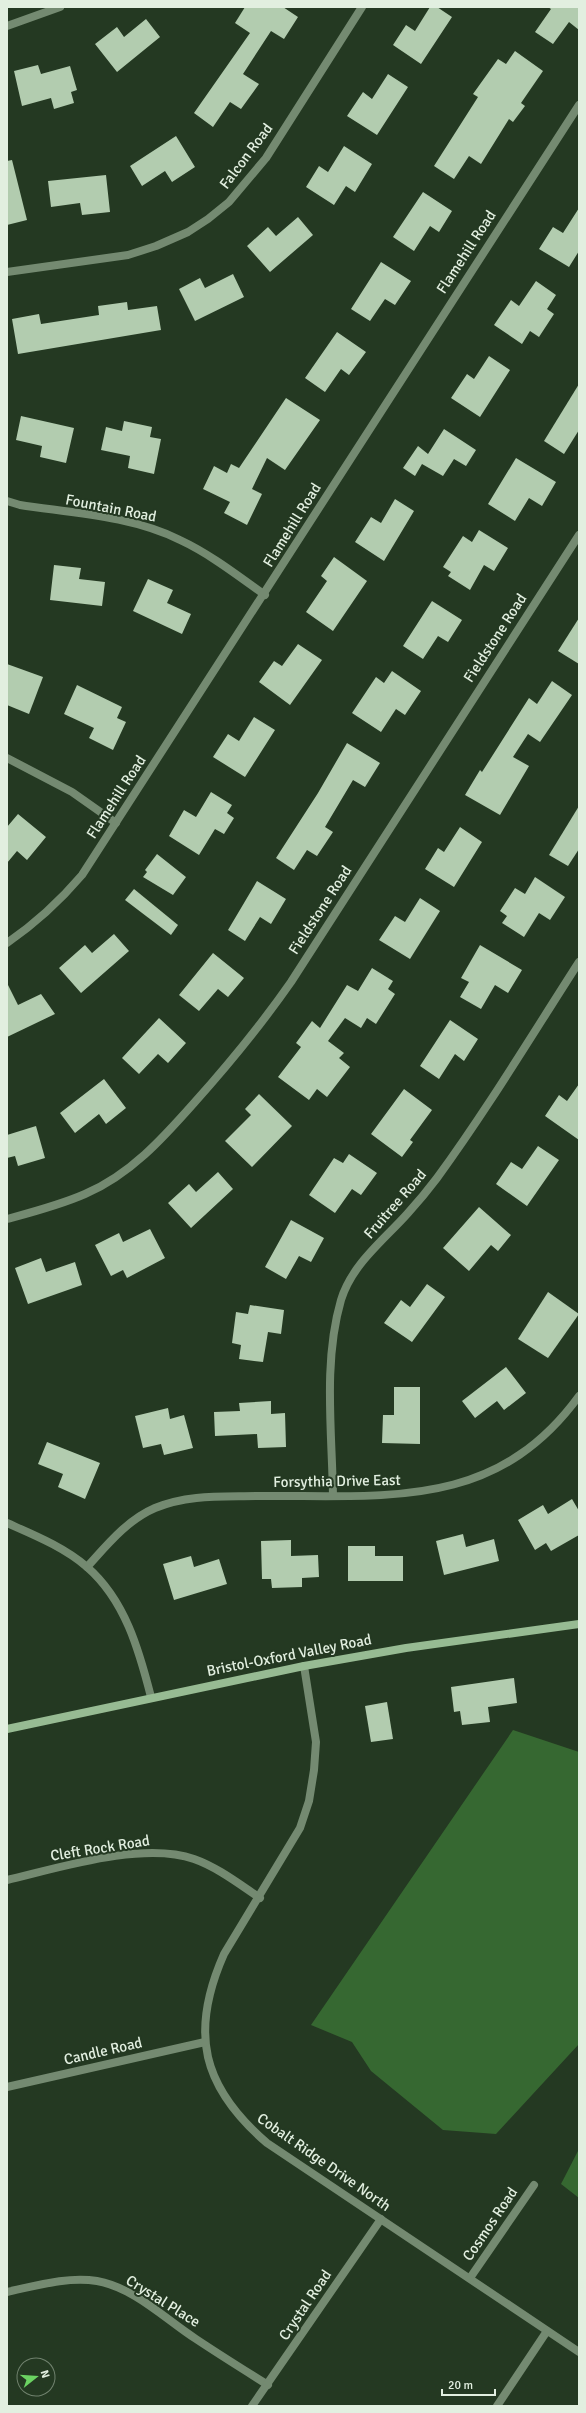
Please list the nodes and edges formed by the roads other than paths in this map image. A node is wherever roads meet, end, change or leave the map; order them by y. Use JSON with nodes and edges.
{"nodes":[{"id":1,"x":60,"y":7,"type":"edge"},
{"id":2,"x":362,"y":7,"type":"edge"},
{"id":3,"x":7,"y":26,"type":"edge"},
{"id":4,"x":579,"y":105,"type":"edge"},
{"id":5,"x":7,"y":272,"type":"edge"},
{"id":6,"x":7,"y":501,"type":"edge"},
{"id":7,"x":579,"y":534,"type":"edge"},
{"id":8,"x":264,"y":594,"type":"junction"},
{"id":9,"x":7,"y":758,"type":"edge"},
{"id":10,"x":116,"y":823,"type":"junction"},
{"id":11,"x":7,"y":943,"type":"edge"},
{"id":12,"x":579,"y":962,"type":"edge"},
{"id":13,"x":7,"y":1219,"type":"edge"},
{"id":14,"x":579,"y":1396,"type":"edge"},
{"id":15,"x":333,"y":1496,"type":"junction"},
{"id":16,"x":7,"y":1523,"type":"edge"},
{"id":17,"x":87,"y":1567,"type":"junction"},
{"id":18,"x":579,"y":1624,"type":"edge"},
{"id":19,"x":304,"y":1666,"type":"junction"},
{"id":20,"x":151,"y":1697,"type":"junction"},
{"id":21,"x":7,"y":1730,"type":"edge"},
{"id":22,"x":7,"y":1880,"type":"edge"},
{"id":23,"x":260,"y":1898,"type":"junction"},
{"id":24,"x":205,"y":2042,"type":"junction"},
{"id":25,"x":7,"y":2087,"type":"edge"},
{"id":26,"x":534,"y":2185,"type":"dead end"},
{"id":27,"x":381,"y":2219,"type":"junction"},
{"id":28,"x":470,"y":2278,"type":"junction"},
{"id":29,"x":7,"y":2292,"type":"edge"},
{"id":30,"x":547,"y":2331,"type":"junction"},
{"id":31,"x":579,"y":2352,"type":"edge"},
{"id":32,"x":268,"y":2385,"type":"junction"},
{"id":33,"x":252,"y":2406,"type":"edge"},
{"id":34,"x":497,"y":2406,"type":"edge"}],
"edges":[{"from":1,"to":3,"type":"street"},
{"from":2,"to":5,"type":"street","name":"Falcon Road"},
{"from":4,"to":8,"type":"street","name":"Flamehill Road"},
{"from":6,"to":8,"type":"street","name":"Fountain Road"},
{"from":7,"to":13,"type":"street","name":"Fieldstone Road"},
{"from":8,"to":10,"type":"street","name":"Flamehill Road"},
{"from":9,"to":10,"type":"street"},
{"from":10,"to":11,"type":"street","name":"Flamehill Road"},
{"from":12,"to":15,"type":"street","name":"Fruitree Road"},
{"from":14,"to":15,"type":"street","name":"Forsythia Drive East"},
{"from":15,"to":17,"type":"street","name":"Forsythia Drive East"},
{"from":16,"to":17,"type":"street"},
{"from":17,"to":20,"type":"street"},
{"from":18,"to":19,"type":"main road","name":"Bristol-Oxford Valley Road"},
{"from":19,"to":20,"type":"main road","name":"Bristol-Oxford Valley Road"},
{"from":19,"to":23,"type":"street","name":"Cobalt Ridge Drive North"},
{"from":20,"to":21,"type":"main road","name":"Bristol-Oxford Valley Road"},
{"from":22,"to":23,"type":"street","name":"Cleft Rock Road"},
{"from":23,"to":24,"type":"street","name":"Cobalt Ridge Drive North"},
{"from":24,"to":25,"type":"street","name":"Candle Road"},
{"from":24,"to":27,"type":"street","name":"Cobalt Ridge Drive North"},
{"from":26,"to":28,"type":"street","name":"Cosmos Road"},
{"from":27,"to":28,"type":"street","name":"Cobalt Ridge Drive North"},
{"from":27,"to":32,"type":"street","name":"Crystal Road"},
{"from":28,"to":30,"type":"street","name":"Cobalt Ridge Drive North"},
{"from":29,"to":32,"type":"street","name":"Crystal Place"},
{"from":30,"to":31,"type":"street","name":"Cobalt Ridge Drive North"},
{"from":30,"to":34,"type":"street"},
{"from":32,"to":33,"type":"street","name":"Crystal Road"}]}
